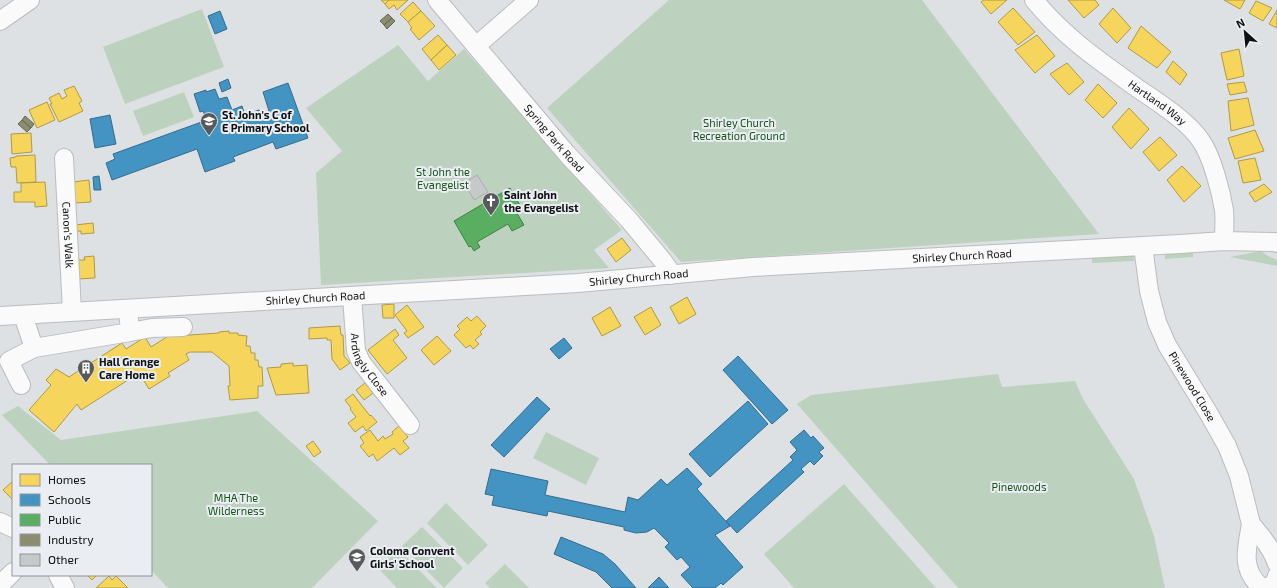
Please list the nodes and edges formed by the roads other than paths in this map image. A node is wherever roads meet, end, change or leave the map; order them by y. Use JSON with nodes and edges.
{"nodes":[{"id":1,"x":30,"y":0,"type":"edge"},
{"id":2,"x":437,"y":0,"type":"edge"},
{"id":3,"x":529,"y":0,"type":"edge"},
{"id":4,"x":1034,"y":0,"type":"edge"},
{"id":5,"x":0,"y":22,"type":"edge"},
{"id":6,"x":476,"y":46,"type":"junction"},
{"id":7,"x":64,"y":158,"type":"dead end"},
{"id":8,"x":1276,"y":240,"type":"edge"},
{"id":9,"x":1224,"y":241,"type":"junction"},
{"id":10,"x":1143,"y":246,"type":"junction"},
{"id":11,"x":670,"y":275,"type":"junction"},
{"id":12,"x":352,"y":296,"type":"junction"},
{"id":13,"x":128,"y":309,"type":"junction"},
{"id":14,"x":72,"y":311,"type":"junction"},
{"id":15,"x":23,"y":315,"type":"junction"},
{"id":16,"x":0,"y":316,"type":"edge"},
{"id":17,"x":183,"y":327,"type":"dead end"},
{"id":18,"x":130,"y":332,"type":"junction"},
{"id":19,"x":34,"y":348,"type":"junction"},
{"id":20,"x":21,"y":385,"type":"dead end"},
{"id":21,"x":410,"y":425,"type":"dead end"},
{"id":22,"x":0,"y":522,"type":"edge"},
{"id":23,"x":1251,"y":524,"type":"junction"},
{"id":24,"x":12,"y":528,"type":"edge"},
{"id":25,"x":1277,"y":564,"type":"edge"},
{"id":26,"x":12,"y":573,"type":"edge"},
{"id":27,"x":59,"y":576,"type":"edge"},
{"id":28,"x":1277,"y":576,"type":"edge"},
{"id":29,"x":0,"y":585,"type":"edge"},
{"id":30,"x":65,"y":588,"type":"edge"}],
"edges":[{"from":1,"to":5,"type":"street"},
{"from":2,"to":6,"type":"street","name":"Spring Park Road"},
{"from":3,"to":6,"type":"street"},
{"from":4,"to":9,"type":"street","name":"Hartland Way"},
{"from":6,"to":11,"type":"street","name":"Spring Park Road"},
{"from":7,"to":14,"type":"street","name":"Canon's Walk"},
{"from":8,"to":9,"type":"street","name":"Shirley Church Road"},
{"from":9,"to":10,"type":"street","name":"Shirley Church Road"},
{"from":10,"to":11,"type":"street","name":"Shirley Church Road"},
{"from":10,"to":23,"type":"street","name":"Pinewood Close"},
{"from":11,"to":12,"type":"street","name":"Shirley Church Road"},
{"from":12,"to":13,"type":"street","name":"Shirley Church Road"},
{"from":12,"to":21,"type":"street","name":"Ardingly Close"},
{"from":13,"to":14,"type":"street","name":"Shirley Church Road"},
{"from":13,"to":18,"type":"street"},
{"from":14,"to":15,"type":"street","name":"Shirley Church Road"},
{"from":15,"to":16,"type":"street","name":"Shirley Church Road"},
{"from":15,"to":19,"type":"street"},
{"from":17,"to":18,"type":"street"},
{"from":18,"to":19,"type":"street"},
{"from":19,"to":20,"type":"street"},
{"from":22,"to":24,"type":"street"},
{"from":23,"to":25,"type":"street","name":"Pinewood Close"},
{"from":23,"to":28,"type":"street","name":"Pinewood Close"},
{"from":26,"to":29,"type":"street"},
{"from":27,"to":30,"type":"street"}]}
